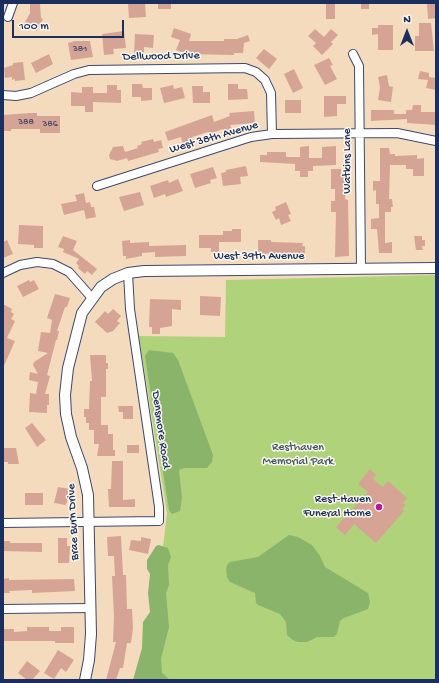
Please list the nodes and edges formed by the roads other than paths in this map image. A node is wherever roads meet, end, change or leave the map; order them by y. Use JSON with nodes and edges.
{"nodes":[{"id":1,"x":13,"y":3,"type":"edge"},
{"id":2,"x":8,"y":17,"type":"dead end"},
{"id":3,"x":353,"y":54,"type":"dead end"},
{"id":4,"x":3,"y":95,"type":"edge"},
{"id":5,"x":272,"y":134,"type":"junction"},
{"id":6,"x":360,"y":134,"type":"junction"},
{"id":7,"x":436,"y":141,"type":"edge"},
{"id":8,"x":97,"y":186,"type":"dead end"},
{"id":9,"x":436,"y":268,"type":"edge"},
{"id":10,"x":361,"y":269,"type":"junction"},
{"id":11,"x":3,"y":273,"type":"edge"},
{"id":12,"x":128,"y":273,"type":"junction"},
{"id":13,"x":92,"y":298,"type":"junction"},
{"id":14,"x":88,"y":521,"type":"junction"},
{"id":15,"x":3,"y":523,"type":"edge"},
{"id":16,"x":91,"y":608,"type":"junction"},
{"id":17,"x":3,"y":609,"type":"edge"},
{"id":18,"x":85,"y":680,"type":"edge"}],
"edges":[{"from":1,"to":2,"type":"street"},
{"from":3,"to":6,"type":"street","name":"Watkins Lane"},
{"from":4,"to":5,"type":"street","name":"Dellwood Drive"},
{"from":5,"to":6,"type":"street","name":"West 38th Avenue"},
{"from":5,"to":8,"type":"street","name":"West 38th Avenue"},
{"from":6,"to":7,"type":"street","name":"West 38th Avenue"},
{"from":6,"to":10,"type":"street","name":"Watkins Lane"},
{"from":9,"to":10,"type":"street","name":"West 39th Avenue"},
{"from":10,"to":12,"type":"street","name":"West 39th Avenue"},
{"from":11,"to":13,"type":"street"},
{"from":12,"to":13,"type":"street","name":"West 39th Avenue"},
{"from":12,"to":14,"type":"street","name":"Densmore Road"},
{"from":13,"to":14,"type":"street","name":"Brae Burn Drive"},
{"from":14,"to":15,"type":"street"},
{"from":14,"to":16,"type":"street","name":"Brae Burn Drive"},
{"from":16,"to":17,"type":"street"},
{"from":16,"to":18,"type":"street","name":"Brae Burn Drive"}]}
